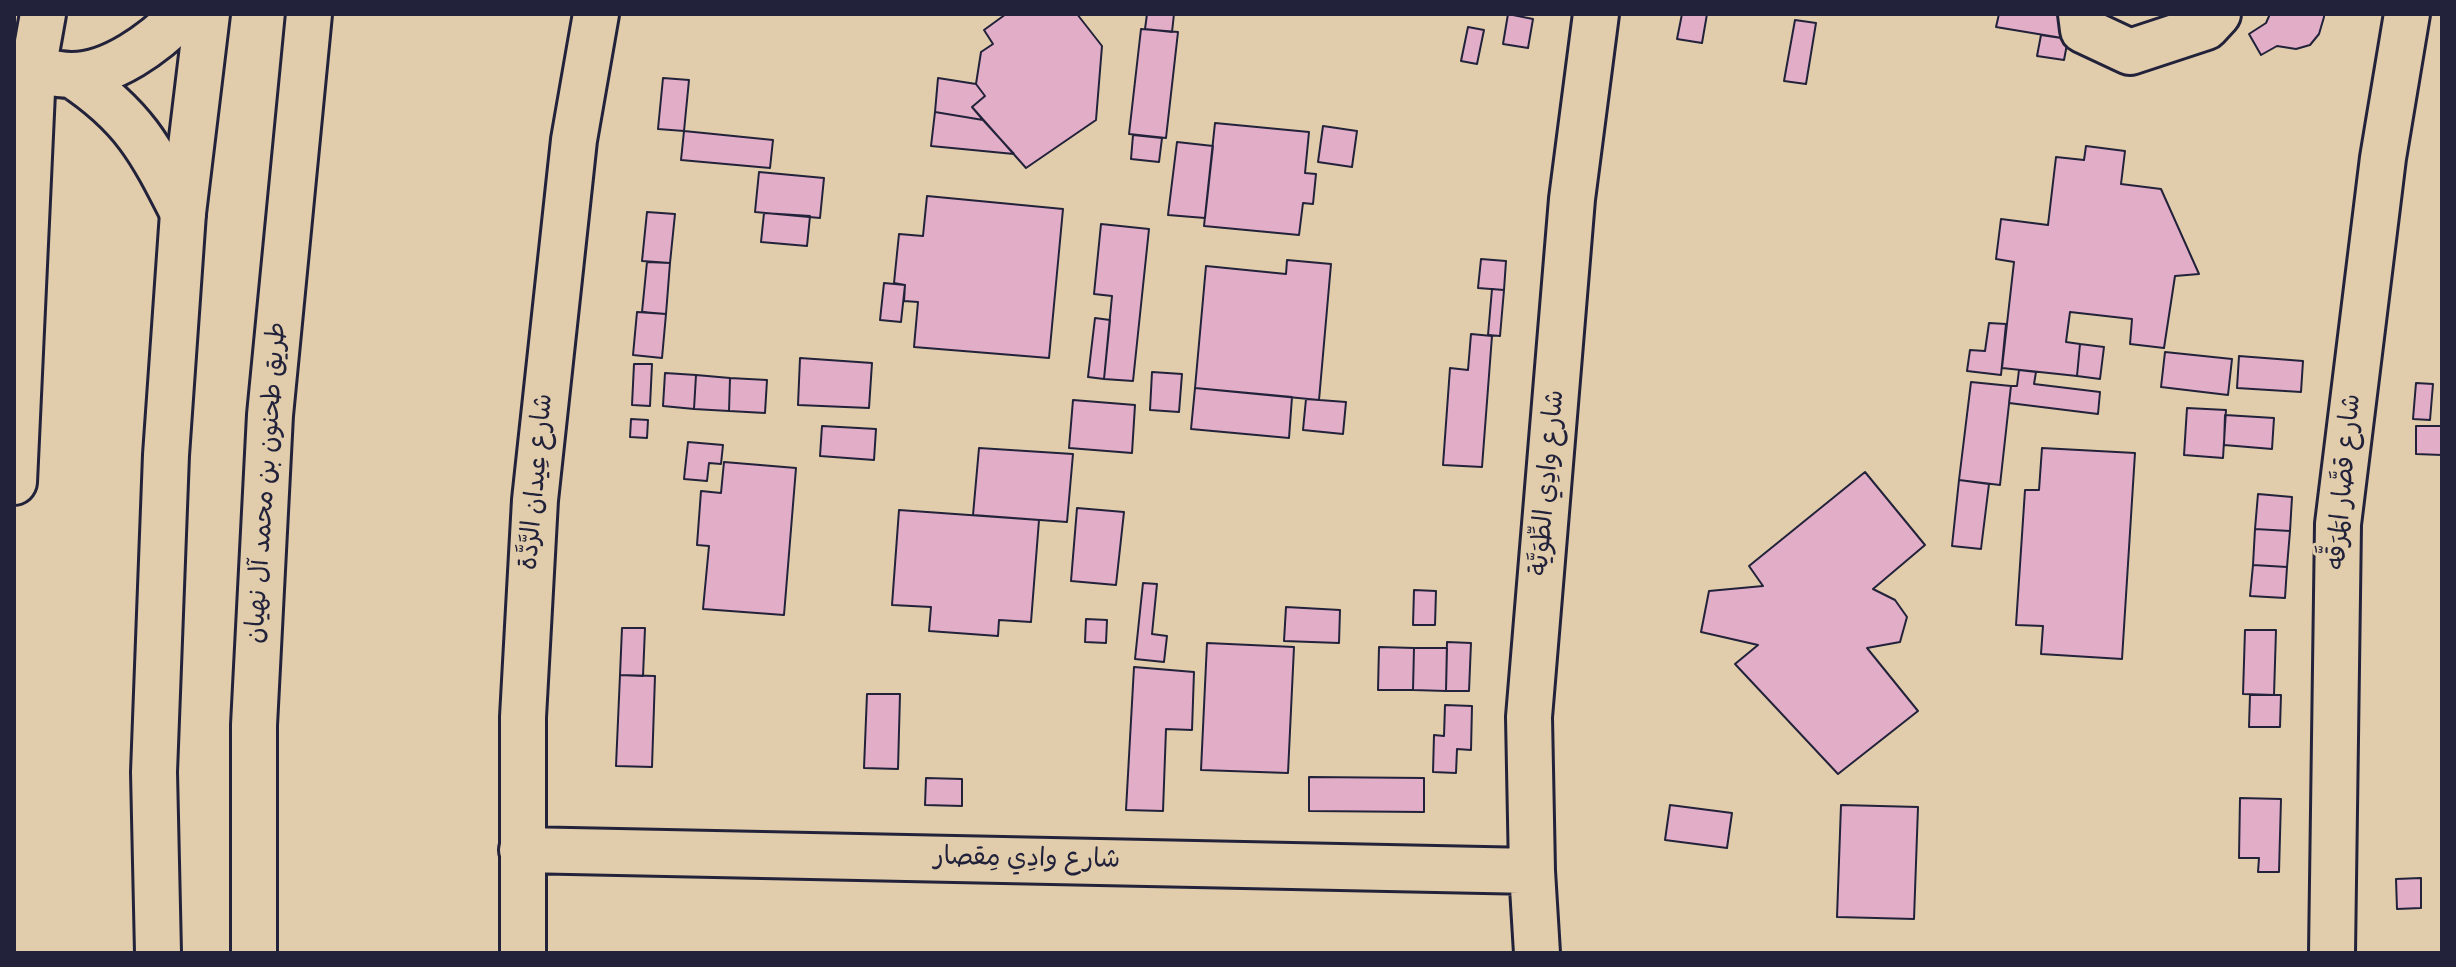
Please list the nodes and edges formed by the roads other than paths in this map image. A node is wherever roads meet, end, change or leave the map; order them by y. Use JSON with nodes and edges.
{"nodes":[{"id":1,"x":43,"y":14,"type":"edge"},
{"id":2,"x":183,"y":14,"type":"edge"},
{"id":3,"x":207,"y":14,"type":"edge"},
{"id":4,"x":309,"y":14,"type":"edge"},
{"id":5,"x":596,"y":14,"type":"edge"},
{"id":6,"x":1596,"y":14,"type":"edge"},
{"id":7,"x":2081,"y":14,"type":"edge"},
{"id":8,"x":2218,"y":14,"type":"edge"},
{"id":9,"x":2407,"y":14,"type":"edge"},
{"id":10,"x":40,"y":70,"type":"edge"},
{"id":11,"x":183,"y":213,"type":"junction"},
{"id":12,"x":14,"y":482,"type":"edge"},
{"id":13,"x":522,"y":850,"type":"junction"},
{"id":14,"x":1532,"y":871,"type":"junction"},
{"id":15,"x":158,"y":953,"type":"edge"},
{"id":16,"x":254,"y":953,"type":"edge"},
{"id":17,"x":523,"y":953,"type":"edge"},
{"id":18,"x":1537,"y":953,"type":"edge"},
{"id":19,"x":2332,"y":953,"type":"edge"}],
"edges":[{"from":1,"to":10,"type":"street"},
{"from":2,"to":10,"type":"street"},
{"from":3,"to":11,"type":"street"},
{"from":4,"to":16,"type":"street","name":"طريق طحنون بن محمد آل نهيان"},
{"from":5,"to":13,"type":"street","name":"شارع عِيدان الرَّدَّة"},
{"from":6,"to":14,"type":"street","name":"شارع وادِي الطِّوَيَّة"},
{"from":7,"to":8,"type":"street"},
{"from":9,"to":19,"type":"street","name":"شارع قصَّار المَرَقَّه"},
{"from":10,"to":11,"type":"street"},
{"from":10,"to":12,"type":"street"},
{"from":11,"to":15,"type":"street"},
{"from":13,"to":14,"type":"street","name":"شارع وادِي مِقصار"},
{"from":13,"to":17,"type":"street","name":"شارع عِيدان الرَّدَّة"},
{"from":14,"to":18,"type":"street","name":"شارع وادِي الطِّوَيَّة"}]}
